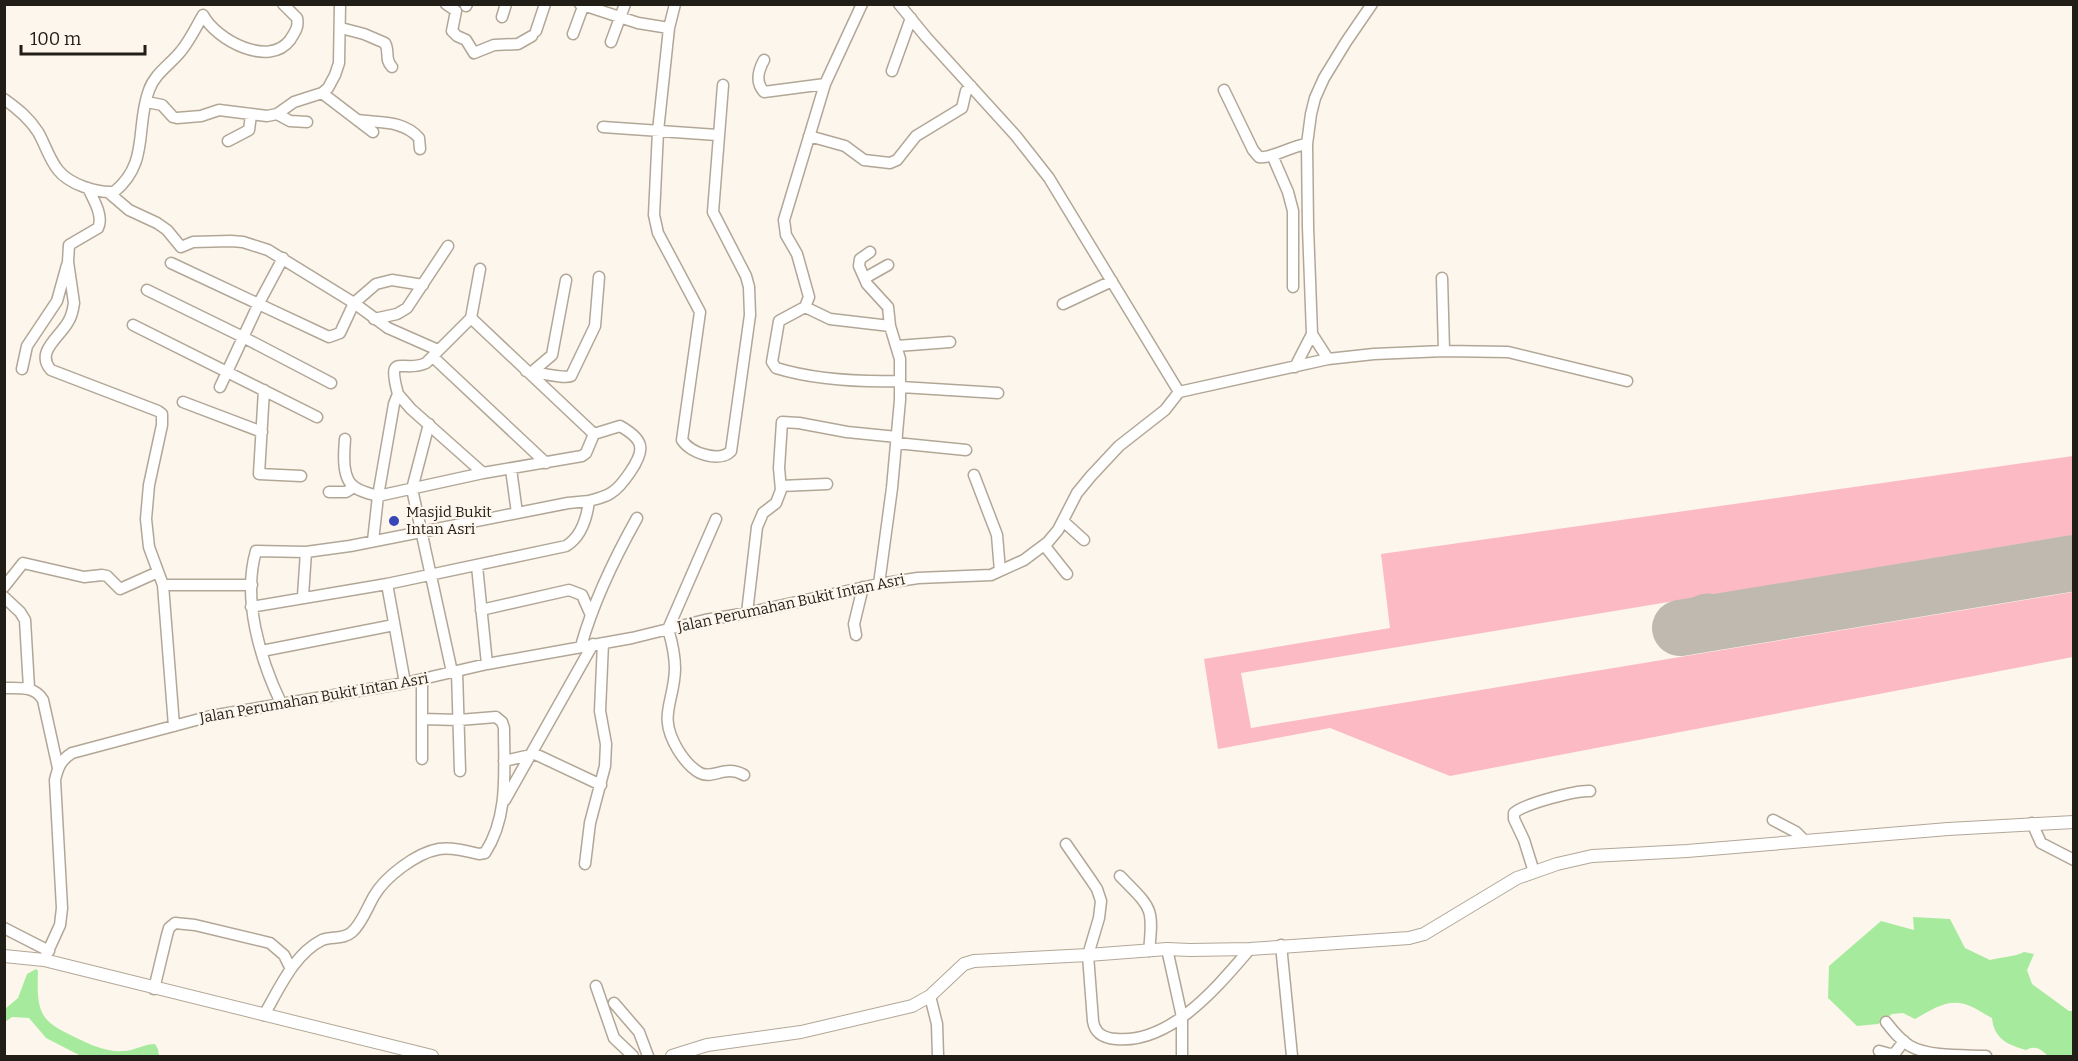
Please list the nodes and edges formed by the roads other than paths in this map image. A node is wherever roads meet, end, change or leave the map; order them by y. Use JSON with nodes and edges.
{"nodes":[{"id":1,"x":198,"y":4,"type":"edge"},
{"id":2,"x":283,"y":4,"type":"edge"},
{"id":3,"x":340,"y":4,"type":"edge"},
{"id":4,"x":446,"y":4,"type":"edge"},
{"id":5,"x":506,"y":4,"type":"edge"},
{"id":6,"x":545,"y":4,"type":"edge"},
{"id":7,"x":625,"y":4,"type":"edge"},
{"id":8,"x":675,"y":4,"type":"edge"},
{"id":9,"x":862,"y":4,"type":"edge"},
{"id":10,"x":899,"y":4,"type":"edge"},
{"id":11,"x":1372,"y":4,"type":"edge"},
{"id":12,"x":583,"y":5,"type":"edge"},
{"id":13,"x":203,"y":15,"type":"junction"},
{"id":14,"x":502,"y":17,"type":"dead end"},
{"id":15,"x":620,"y":18,"type":"junction"},
{"id":16,"x":911,"y":18,"type":"junction"},
{"id":17,"x":340,"y":28,"type":"junction"},
{"id":18,"x":669,"y":28,"type":"junction"},
{"id":19,"x":573,"y":34,"type":"dead end"},
{"id":20,"x":611,"y":42,"type":"dead end"},
{"id":21,"x":764,"y":60,"type":"dead end"},
{"id":22,"x":392,"y":68,"type":"dead end"},
{"id":23,"x":892,"y":72,"type":"dead end"},
{"id":24,"x":825,"y":84,"type":"junction"},
{"id":25,"x":723,"y":85,"type":"dead end"},
{"id":26,"x":971,"y":86,"type":"junction"},
{"id":27,"x":1224,"y":90,"type":"dead end"},
{"id":28,"x":322,"y":93,"type":"junction"},
{"id":29,"x":4,"y":99,"type":"edge"},
{"id":30,"x":147,"y":102,"type":"junction"},
{"id":31,"x":277,"y":114,"type":"junction"},
{"id":32,"x":250,"y":115,"type":"junction"},
{"id":33,"x":357,"y":120,"type":"junction"},
{"id":34,"x":307,"y":122,"type":"dead end"},
{"id":35,"x":603,"y":127,"type":"dead end"},
{"id":36,"x":658,"y":131,"type":"junction"},
{"id":37,"x":372,"y":132,"type":"dead end"},
{"id":38,"x":717,"y":135,"type":"junction"},
{"id":39,"x":809,"y":136,"type":"junction"},
{"id":40,"x":228,"y":141,"type":"dead end"},
{"id":41,"x":1307,"y":144,"type":"junction"},
{"id":42,"x":420,"y":149,"type":"dead end"},
{"id":43,"x":1272,"y":155,"type":"junction"},
{"id":44,"x":88,"y":188,"type":"junction"},
{"id":45,"x":108,"y":192,"type":"junction"},
{"id":46,"x":1308,"y":227,"type":"junction"},
{"id":47,"x":1293,"y":228,"type":"junction"},
{"id":48,"x":448,"y":246,"type":"dead end"},
{"id":49,"x":870,"y":252,"type":"dead end"},
{"id":50,"x":283,"y":258,"type":"junction"},
{"id":51,"x":68,"y":261,"type":"junction"},
{"id":52,"x":171,"y":263,"type":"dead end"},
{"id":53,"x":888,"y":265,"type":"dead end"},
{"id":54,"x":480,"y":268,"type":"dead end"},
{"id":55,"x":599,"y":277,"type":"dead end"},
{"id":56,"x":865,"y":278,"type":"junction"},
{"id":57,"x":1442,"y":278,"type":"dead end"},
{"id":58,"x":566,"y":280,"type":"dead end"},
{"id":59,"x":1112,"y":281,"type":"junction"},
{"id":60,"x":423,"y":285,"type":"junction"},
{"id":61,"x":1293,"y":287,"type":"dead end"},
{"id":62,"x":147,"y":291,"type":"dead end"},
{"id":63,"x":259,"y":303,"type":"junction"},
{"id":64,"x":354,"y":303,"type":"junction"},
{"id":65,"x":1063,"y":304,"type":"dead end"},
{"id":66,"x":804,"y":307,"type":"junction"},
{"id":67,"x":471,"y":318,"type":"junction"},
{"id":68,"x":374,"y":319,"type":"junction"},
{"id":69,"x":133,"y":325,"type":"dead end"},
{"id":70,"x":890,"y":326,"type":"junction"},
{"id":71,"x":1312,"y":334,"type":"junction"},
{"id":72,"x":243,"y":337,"type":"junction"},
{"id":73,"x":950,"y":342,"type":"dead end"},
{"id":74,"x":897,"y":346,"type":"junction"},
{"id":75,"x":1444,"y":351,"type":"junction"},
{"id":76,"x":436,"y":353,"type":"junction"},
{"id":77,"x":1328,"y":359,"type":"junction"},
{"id":78,"x":1295,"y":367,"type":"junction"},
{"id":79,"x":22,"y":369,"type":"dead end"},
{"id":80,"x":227,"y":371,"type":"junction"},
{"id":81,"x":529,"y":371,"type":"junction"},
{"id":82,"x":1627,"y":381,"type":"dead end"},
{"id":83,"x":331,"y":383,"type":"dead end"},
{"id":84,"x":901,"y":384,"type":"junction"},
{"id":85,"x":220,"y":387,"type":"dead end"},
{"id":86,"x":264,"y":390,"type":"junction"},
{"id":87,"x":1179,"y":392,"type":"junction"},
{"id":88,"x":998,"y":393,"type":"dead end"},
{"id":89,"x":398,"y":394,"type":"junction"},
{"id":90,"x":183,"y":402,"type":"dead end"},
{"id":91,"x":318,"y":417,"type":"dead end"},
{"id":92,"x":429,"y":424,"type":"junction"},
{"id":93,"x":262,"y":432,"type":"junction"},
{"id":94,"x":594,"y":434,"type":"junction"},
{"id":95,"x":345,"y":439,"type":"dead end"},
{"id":96,"x":897,"y":440,"type":"junction"},
{"id":97,"x":966,"y":450,"type":"dead end"},
{"id":98,"x":546,"y":463,"type":"junction"},
{"id":99,"x":512,"y":469,"type":"junction"},
{"id":100,"x":483,"y":473,"type":"junction"},
{"id":101,"x":974,"y":475,"type":"dead end"},
{"id":102,"x":301,"y":476,"type":"dead end"},
{"id":103,"x":827,"y":484,"type":"dead end"},
{"id":104,"x":781,"y":486,"type":"junction"},
{"id":105,"x":354,"y":487,"type":"junction"},
{"id":106,"x":412,"y":489,"type":"junction"},
{"id":107,"x":329,"y":492,"type":"dead end"},
{"id":108,"x":378,"y":496,"type":"junction"},
{"id":109,"x":589,"y":501,"type":"junction"},
{"id":110,"x":517,"y":513,"type":"junction"},
{"id":111,"x":637,"y":518,"type":"dead end"},
{"id":112,"x":716,"y":519,"type":"dead end"},
{"id":113,"x":1063,"y":521,"type":"junction"},
{"id":114,"x":421,"y":531,"type":"junction"},
{"id":115,"x":1084,"y":540,"type":"dead end"},
{"id":116,"x":373,"y":541,"type":"junction"},
{"id":117,"x":1044,"y":545,"type":"junction"},
{"id":118,"x":306,"y":552,"type":"junction"},
{"id":119,"x":477,"y":566,"type":"junction"},
{"id":120,"x":1000,"y":571,"type":"junction"},
{"id":121,"x":158,"y":572,"type":"junction"},
{"id":122,"x":1067,"y":574,"type":"dead end"},
{"id":123,"x":431,"y":575,"type":"junction"},
{"id":124,"x":387,"y":584,"type":"junction"},
{"id":125,"x":879,"y":584,"type":"junction"},
{"id":126,"x":163,"y":585,"type":"junction"},
{"id":127,"x":252,"y":585,"type":"junction"},
{"id":128,"x":4,"y":587,"type":"edge"},
{"id":129,"x":863,"y":587,"type":"junction"},
{"id":130,"x":303,"y":596,"type":"junction"},
{"id":131,"x":4,"y":597,"type":"edge"},
{"id":132,"x":251,"y":607,"type":"junction"},
{"id":133,"x":481,"y":610,"type":"junction"},
{"id":134,"x":590,"y":613,"type":"junction"},
{"id":135,"x":747,"y":613,"type":"junction"},
{"id":136,"x":394,"y":625,"type":"junction"},
{"id":137,"x":668,"y":628,"type":"junction"},
{"id":138,"x":856,"y":635,"type":"dead end"},
{"id":139,"x":598,"y":644,"type":"junction"},
{"id":140,"x":581,"y":646,"type":"junction"},
{"id":141,"x":262,"y":651,"type":"junction"},
{"id":142,"x":487,"y":664,"type":"junction"},
{"id":143,"x":454,"y":672,"type":"junction"},
{"id":144,"x":422,"y":679,"type":"junction"},
{"id":145,"x":405,"y":683,"type":"junction"},
{"id":146,"x":4,"y":688,"type":"edge"},
{"id":147,"x":29,"y":688,"type":"junction"},
{"id":148,"x":282,"y":704,"type":"junction"},
{"id":149,"x":422,"y":719,"type":"junction"},
{"id":150,"x":459,"y":720,"type":"junction"},
{"id":151,"x":174,"y":726,"type":"junction"},
{"id":152,"x":529,"y":755,"type":"junction"},
{"id":153,"x":422,"y":759,"type":"dead end"},
{"id":154,"x":504,"y":761,"type":"junction"},
{"id":155,"x":58,"y":768,"type":"junction"},
{"id":156,"x":460,"y":771,"type":"dead end"},
{"id":157,"x":744,"y":774,"type":"dead end"},
{"id":158,"x":601,"y":785,"type":"junction"},
{"id":159,"x":1590,"y":791,"type":"dead end"},
{"id":160,"x":502,"y":806,"type":"junction"},
{"id":161,"x":1773,"y":820,"type":"dead end"},
{"id":162,"x":2073,"y":822,"type":"edge"},
{"id":163,"x":2032,"y":823,"type":"junction"},
{"id":164,"x":1804,"y":840,"type":"junction"},
{"id":165,"x":1065,"y":844,"type":"dead end"},
{"id":166,"x":2073,"y":860,"type":"edge"},
{"id":167,"x":585,"y":864,"type":"dead end"},
{"id":168,"x":1534,"y":872,"type":"junction"},
{"id":169,"x":1120,"y":876,"type":"dead end"},
{"id":170,"x":4,"y":928,"type":"edge"},
{"id":171,"x":1281,"y":945,"type":"junction"},
{"id":172,"x":1250,"y":948,"type":"junction"},
{"id":173,"x":1167,"y":949,"type":"junction"},
{"id":174,"x":1149,"y":951,"type":"junction"},
{"id":175,"x":47,"y":955,"type":"junction"},
{"id":176,"x":1088,"y":955,"type":"junction"},
{"id":177,"x":4,"y":956,"type":"edge"},
{"id":178,"x":291,"y":969,"type":"junction"},
{"id":179,"x":596,"y":986,"type":"dead end"},
{"id":180,"x":154,"y":988,"type":"junction"},
{"id":181,"x":930,"y":996,"type":"junction"},
{"id":182,"x":614,"y":1003,"type":"dead end"},
{"id":183,"x":264,"y":1015,"type":"junction"},
{"id":184,"x":1182,"y":1017,"type":"junction"},
{"id":185,"x":1886,"y":1022,"type":"dead end"},
{"id":186,"x":1904,"y":1041,"type":"junction"},
{"id":187,"x":1879,"y":1051,"type":"dead end"},
{"id":188,"x":1928,"y":1054,"type":"edge"},
{"id":189,"x":432,"y":1056,"type":"edge"},
{"id":190,"x":633,"y":1056,"type":"edge"},
{"id":191,"x":648,"y":1056,"type":"edge"},
{"id":192,"x":672,"y":1056,"type":"edge"},
{"id":193,"x":938,"y":1056,"type":"edge"},
{"id":194,"x":1182,"y":1056,"type":"edge"},
{"id":195,"x":1292,"y":1056,"type":"edge"},
{"id":196,"x":1986,"y":1056,"type":"edge"}],
"edges":[{"from":1,"to":13,"type":"street"},
{"from":2,"to":13,"type":"street"},
{"from":3,"to":17,"type":"street"},
{"from":4,"to":6,"type":"street"},
{"from":5,"to":14,"type":"street"},
{"from":7,"to":15,"type":"street"},
{"from":8,"to":18,"type":"street"},
{"from":9,"to":24,"type":"street"},
{"from":10,"to":16,"type":"street"},
{"from":11,"to":41,"type":"street"},
{"from":12,"to":15,"type":"street"},
{"from":12,"to":19,"type":"street"},
{"from":13,"to":30,"type":"street"},
{"from":15,"to":18,"type":"street"},
{"from":15,"to":20,"type":"street"},
{"from":16,"to":23,"type":"street"},
{"from":16,"to":26,"type":"street"},
{"from":17,"to":22,"type":"street"},
{"from":17,"to":28,"type":"street"},
{"from":18,"to":36,"type":"street"},
{"from":21,"to":24,"type":"street"},
{"from":24,"to":39,"type":"street"},
{"from":25,"to":38,"type":"street"},
{"from":26,"to":39,"type":"street"},
{"from":26,"to":59,"type":"street"},
{"from":27,"to":43,"type":"street"},
{"from":28,"to":31,"type":"street"},
{"from":28,"to":33,"type":"street"},
{"from":29,"to":44,"type":"street"},
{"from":30,"to":32,"type":"street"},
{"from":30,"to":45,"type":"street"},
{"from":31,"to":32,"type":"street"},
{"from":31,"to":34,"type":"street"},
{"from":32,"to":40,"type":"street"},
{"from":33,"to":37,"type":"street"},
{"from":33,"to":42,"type":"street"},
{"from":35,"to":36,"type":"street"},
{"from":36,"to":38,"type":"street"},
{"from":36,"to":38,"type":"street"},
{"from":39,"to":66,"type":"street"},
{"from":41,"to":43,"type":"street"},
{"from":41,"to":46,"type":"street"},
{"from":43,"to":47,"type":"street"},
{"from":44,"to":45,"type":"street"},
{"from":44,"to":51,"type":"street"},
{"from":45,"to":50,"type":"street"},
{"from":46,"to":47,"type":"street"},
{"from":46,"to":71,"type":"street"},
{"from":47,"to":61,"type":"street"},
{"from":48,"to":60,"type":"street"},
{"from":49,"to":56,"type":"street"},
{"from":50,"to":63,"type":"street"},
{"from":50,"to":64,"type":"street"},
{"from":51,"to":79,"type":"street"},
{"from":51,"to":121,"type":"street"},
{"from":52,"to":63,"type":"street"},
{"from":53,"to":56,"type":"street"},
{"from":54,"to":67,"type":"street"},
{"from":55,"to":81,"type":"street"},
{"from":56,"to":70,"type":"street"},
{"from":57,"to":75,"type":"street"},
{"from":58,"to":81,"type":"street"},
{"from":59,"to":65,"type":"street"},
{"from":59,"to":87,"type":"street"},
{"from":60,"to":64,"type":"street"},
{"from":60,"to":68,"type":"street"},
{"from":62,"to":72,"type":"street"},
{"from":63,"to":64,"type":"street"},
{"from":63,"to":72,"type":"street"},
{"from":64,"to":68,"type":"street"},
{"from":66,"to":70,"type":"street"},
{"from":66,"to":84,"type":"street"},
{"from":67,"to":76,"type":"street"},
{"from":67,"to":81,"type":"street"},
{"from":68,"to":76,"type":"street"},
{"from":69,"to":80,"type":"street"},
{"from":70,"to":74,"type":"street"},
{"from":71,"to":77,"type":"street"},
{"from":71,"to":78,"type":"street"},
{"from":72,"to":80,"type":"street"},
{"from":72,"to":83,"type":"street"},
{"from":73,"to":74,"type":"street"},
{"from":74,"to":84,"type":"street"},
{"from":75,"to":77,"type":"street"},
{"from":75,"to":82,"type":"street"},
{"from":76,"to":89,"type":"street"},
{"from":76,"to":98,"type":"street"},
{"from":77,"to":78,"type":"street"},
{"from":78,"to":87,"type":"street"},
{"from":80,"to":85,"type":"street"},
{"from":80,"to":86,"type":"street"},
{"from":81,"to":94,"type":"street"},
{"from":84,"to":88,"type":"street"},
{"from":84,"to":96,"type":"street"},
{"from":86,"to":91,"type":"street"},
{"from":86,"to":93,"type":"street"},
{"from":87,"to":113,"type":"street","name":"Jalan Perumahan Bukit Intan Asri"},
{"from":89,"to":92,"type":"street"},
{"from":89,"to":108,"type":"street"},
{"from":90,"to":93,"type":"street"},
{"from":92,"to":100,"type":"street"},
{"from":92,"to":106,"type":"street"},
{"from":93,"to":102,"type":"street"},
{"from":94,"to":98,"type":"street"},
{"from":94,"to":109,"type":"street"},
{"from":95,"to":105,"type":"street"},
{"from":96,"to":97,"type":"street"},
{"from":96,"to":104,"type":"street"},
{"from":96,"to":125,"type":"street"},
{"from":98,"to":99,"type":"street"},
{"from":99,"to":100,"type":"street"},
{"from":99,"to":110,"type":"street"},
{"from":100,"to":106,"type":"street"},
{"from":101,"to":120,"type":"street"},
{"from":103,"to":104,"type":"street"},
{"from":104,"to":135,"type":"street"},
{"from":105,"to":107,"type":"street"},
{"from":105,"to":108,"type":"street"},
{"from":106,"to":108,"type":"street"},
{"from":106,"to":114,"type":"street"},
{"from":108,"to":116,"type":"street"},
{"from":109,"to":110,"type":"street"},
{"from":109,"to":119,"type":"street"},
{"from":110,"to":114,"type":"street"},
{"from":111,"to":134,"type":"street"},
{"from":112,"to":137,"type":"street"},
{"from":113,"to":115,"type":"street"},
{"from":113,"to":117,"type":"street","name":"Jalan Perumahan Bukit Intan Asri"},
{"from":114,"to":116,"type":"street"},
{"from":114,"to":123,"type":"street"},
{"from":116,"to":118,"type":"street"},
{"from":117,"to":120,"type":"street","name":"Jalan Perumahan Bukit Intan Asri"},
{"from":117,"to":122,"type":"street"},
{"from":118,"to":127,"type":"street"},
{"from":118,"to":130,"type":"street"},
{"from":119,"to":123,"type":"street"},
{"from":119,"to":133,"type":"street"},
{"from":120,"to":125,"type":"street","name":"Jalan Perumahan Bukit Intan Asri"},
{"from":121,"to":126,"type":"street"},
{"from":121,"to":128,"type":"street"},
{"from":123,"to":124,"type":"street"},
{"from":123,"to":143,"type":"street"},
{"from":124,"to":130,"type":"street"},
{"from":124,"to":136,"type":"street"},
{"from":125,"to":129,"type":"street","name":"Jalan Perumahan Bukit Intan Asri"},
{"from":126,"to":127,"type":"street"},
{"from":126,"to":151,"type":"street"},
{"from":127,"to":132,"type":"street"},
{"from":129,"to":135,"type":"street","name":"Jalan Perumahan Bukit Intan Asri"},
{"from":129,"to":138,"type":"street"},
{"from":130,"to":132,"type":"street"},
{"from":131,"to":147,"type":"street"},
{"from":132,"to":141,"type":"street"},
{"from":133,"to":134,"type":"street"},
{"from":133,"to":142,"type":"street"},
{"from":134,"to":140,"type":"street"},
{"from":135,"to":137,"type":"street","name":"Jalan Perumahan Bukit Intan Asri"},
{"from":136,"to":141,"type":"street"},
{"from":136,"to":145,"type":"street"},
{"from":137,"to":139,"type":"street","name":"Jalan Perumahan Bukit Intan Asri"},
{"from":137,"to":157,"type":"street"},
{"from":139,"to":140,"type":"street","name":"Jalan Perumahan Bukit Intan Asri"},
{"from":139,"to":152,"type":"street"},
{"from":139,"to":158,"type":"street"},
{"from":140,"to":142,"type":"street","name":"Jalan Perumahan Bukit Intan Asri"},
{"from":141,"to":148,"type":"street"},
{"from":142,"to":143,"type":"street","name":"Jalan Perumahan Bukit Intan Asri"},
{"from":143,"to":144,"type":"street","name":"Jalan Perumahan Bukit Intan Asri"},
{"from":143,"to":150,"type":"street"},
{"from":144,"to":145,"type":"street","name":"Jalan Perumahan Bukit Intan Asri"},
{"from":144,"to":149,"type":"street"},
{"from":145,"to":148,"type":"street","name":"Jalan Perumahan Bukit Intan Asri"},
{"from":146,"to":147,"type":"street"},
{"from":147,"to":155,"type":"street"},
{"from":148,"to":151,"type":"street","name":"Jalan Perumahan Bukit Intan Asri"},
{"from":149,"to":150,"type":"street"},
{"from":149,"to":153,"type":"street"},
{"from":150,"to":154,"type":"street"},
{"from":150,"to":156,"type":"street"},
{"from":151,"to":155,"type":"street","name":"Jalan Perumahan Bukit Intan Asri"},
{"from":152,"to":154,"type":"street"},
{"from":152,"to":158,"type":"street"},
{"from":152,"to":160,"type":"street"},
{"from":154,"to":160,"type":"street"},
{"from":155,"to":175,"type":"street"},
{"from":158,"to":167,"type":"street"},
{"from":159,"to":168,"type":"street"},
{"from":160,"to":178,"type":"street"},
{"from":161,"to":164,"type":"street"},
{"from":162,"to":163,"type":"street"},
{"from":163,"to":164,"type":"street"},
{"from":163,"to":166,"type":"street"},
{"from":164,"to":168,"type":"street"},
{"from":165,"to":176,"type":"street"},
{"from":168,"to":171,"type":"street"},
{"from":169,"to":174,"type":"street"},
{"from":170,"to":175,"type":"street"},
{"from":171,"to":172,"type":"street"},
{"from":171,"to":195,"type":"street"},
{"from":172,"to":173,"type":"street"},
{"from":172,"to":184,"type":"street"},
{"from":173,"to":174,"type":"street"},
{"from":173,"to":184,"type":"street"},
{"from":174,"to":176,"type":"street"},
{"from":175,"to":177,"type":"street"},
{"from":175,"to":180,"type":"street"},
{"from":176,"to":181,"type":"street"},
{"from":176,"to":184,"type":"street"},
{"from":178,"to":180,"type":"street"},
{"from":178,"to":183,"type":"street"},
{"from":179,"to":190,"type":"street"},
{"from":180,"to":183,"type":"street"},
{"from":181,"to":192,"type":"street"},
{"from":181,"to":193,"type":"street"},
{"from":182,"to":191,"type":"street"},
{"from":183,"to":189,"type":"street"},
{"from":184,"to":194,"type":"street"},
{"from":185,"to":186,"type":"street"},
{"from":186,"to":187,"type":"street"},
{"from":186,"to":188,"type":"street"},
{"from":188,"to":196,"type":"street"}]}
